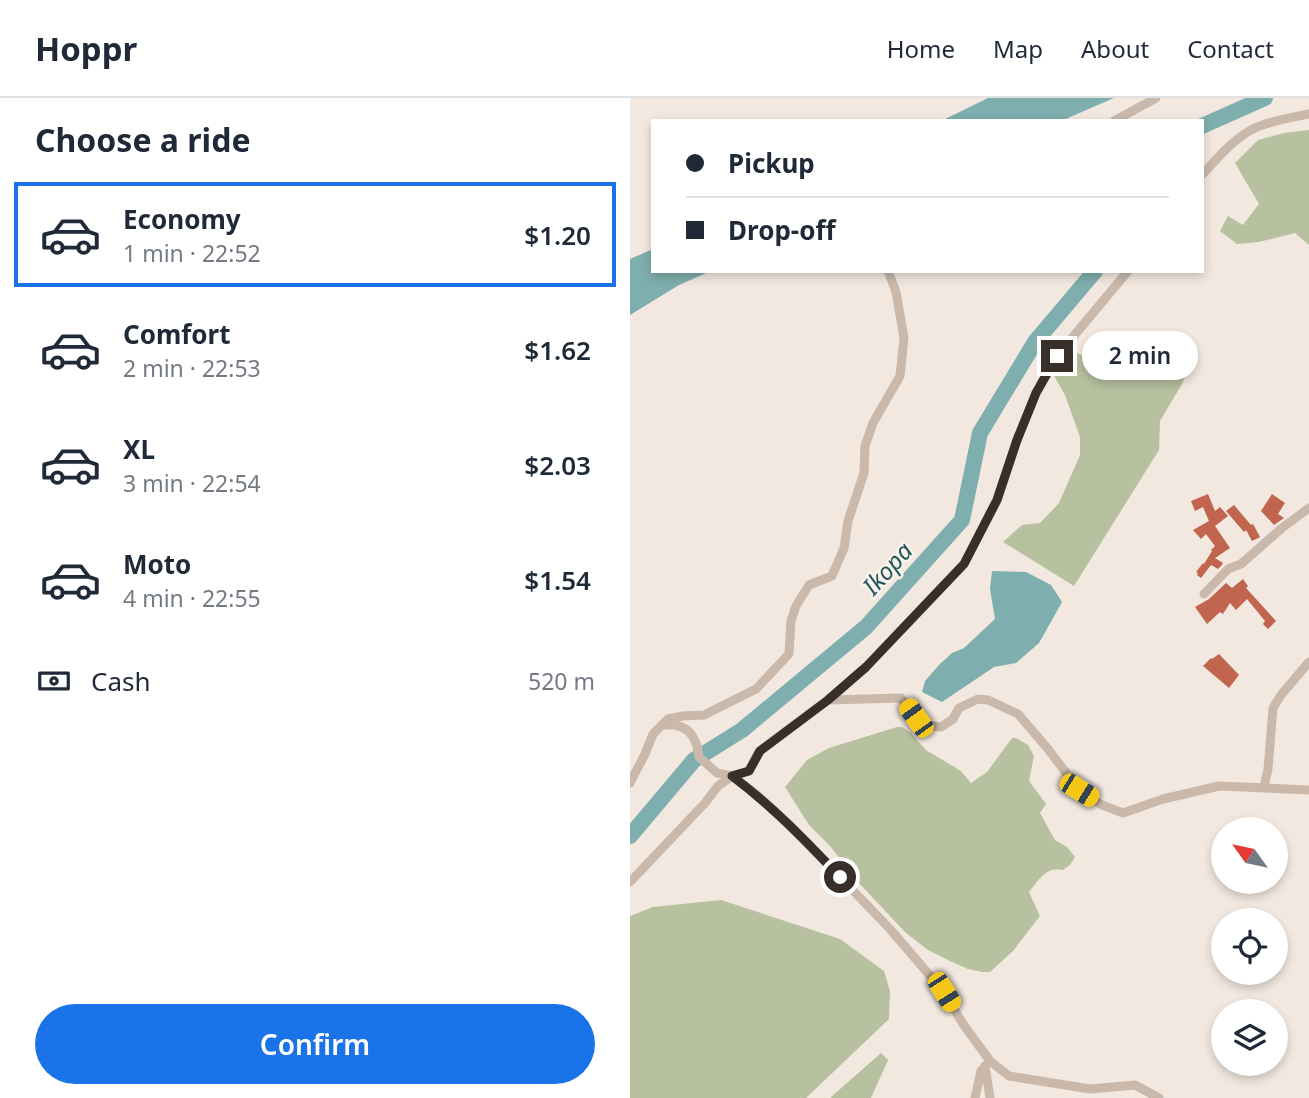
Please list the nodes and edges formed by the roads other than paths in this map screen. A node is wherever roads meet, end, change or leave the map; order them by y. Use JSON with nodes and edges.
{"nodes":[{"id":1,"x":1156,"y":98,"type":"edge"},
{"id":2,"x":1309,"y":114,"type":"edge"},
{"id":3,"x":1118,"y":119,"type":"edge"},
{"id":4,"x":1204,"y":173,"type":"edge"},
{"id":5,"x":889,"y":273,"type":"edge"},
{"id":6,"x":1126,"y":273,"type":"edge"},
{"id":7,"x":1309,"y":509,"type":"edge"},
{"id":8,"x":1203,"y":594,"type":"dead end"},
{"id":9,"x":1309,"y":663,"type":"edge"},
{"id":10,"x":828,"y":700,"type":"junction"},
{"id":11,"x":693,"y":715,"type":"junction"},
{"id":12,"x":663,"y":725,"type":"junction"},
{"id":13,"x":688,"y":730,"type":"junction"},
{"id":14,"x":732,"y":776,"type":"junction"},
{"id":15,"x":630,"y":783,"type":"edge"},
{"id":16,"x":1264,"y":787,"type":"junction"},
{"id":17,"x":1309,"y":790,"type":"edge"},
{"id":18,"x":630,"y":882,"type":"edge"},
{"id":19,"x":988,"y":1064,"type":"junction"},
{"id":20,"x":975,"y":1098,"type":"edge"},
{"id":21,"x":990,"y":1098,"type":"edge"},
{"id":22,"x":1159,"y":1098,"type":"edge"}],
"edges":[{"from":1,"to":3,"type":"street"},
{"from":2,"to":4,"type":"street"},
{"from":5,"to":11,"type":"street"},
{"from":6,"to":10,"type":"street"},
{"from":7,"to":8,"type":"street"},
{"from":9,"to":16,"type":"street"},
{"from":10,"to":14,"type":"street"},
{"from":10,"to":16,"type":"street"},
{"from":11,"to":12,"type":"street"},
{"from":11,"to":13,"type":"street"},
{"from":12,"to":13,"type":"street"},
{"from":12,"to":15,"type":"street"},
{"from":13,"to":14,"type":"street"},
{"from":14,"to":18,"type":"street"},
{"from":14,"to":19,"type":"street"},
{"from":16,"to":17,"type":"street"},
{"from":19,"to":20,"type":"street"},
{"from":19,"to":21,"type":"street"},
{"from":19,"to":22,"type":"street"}]}
